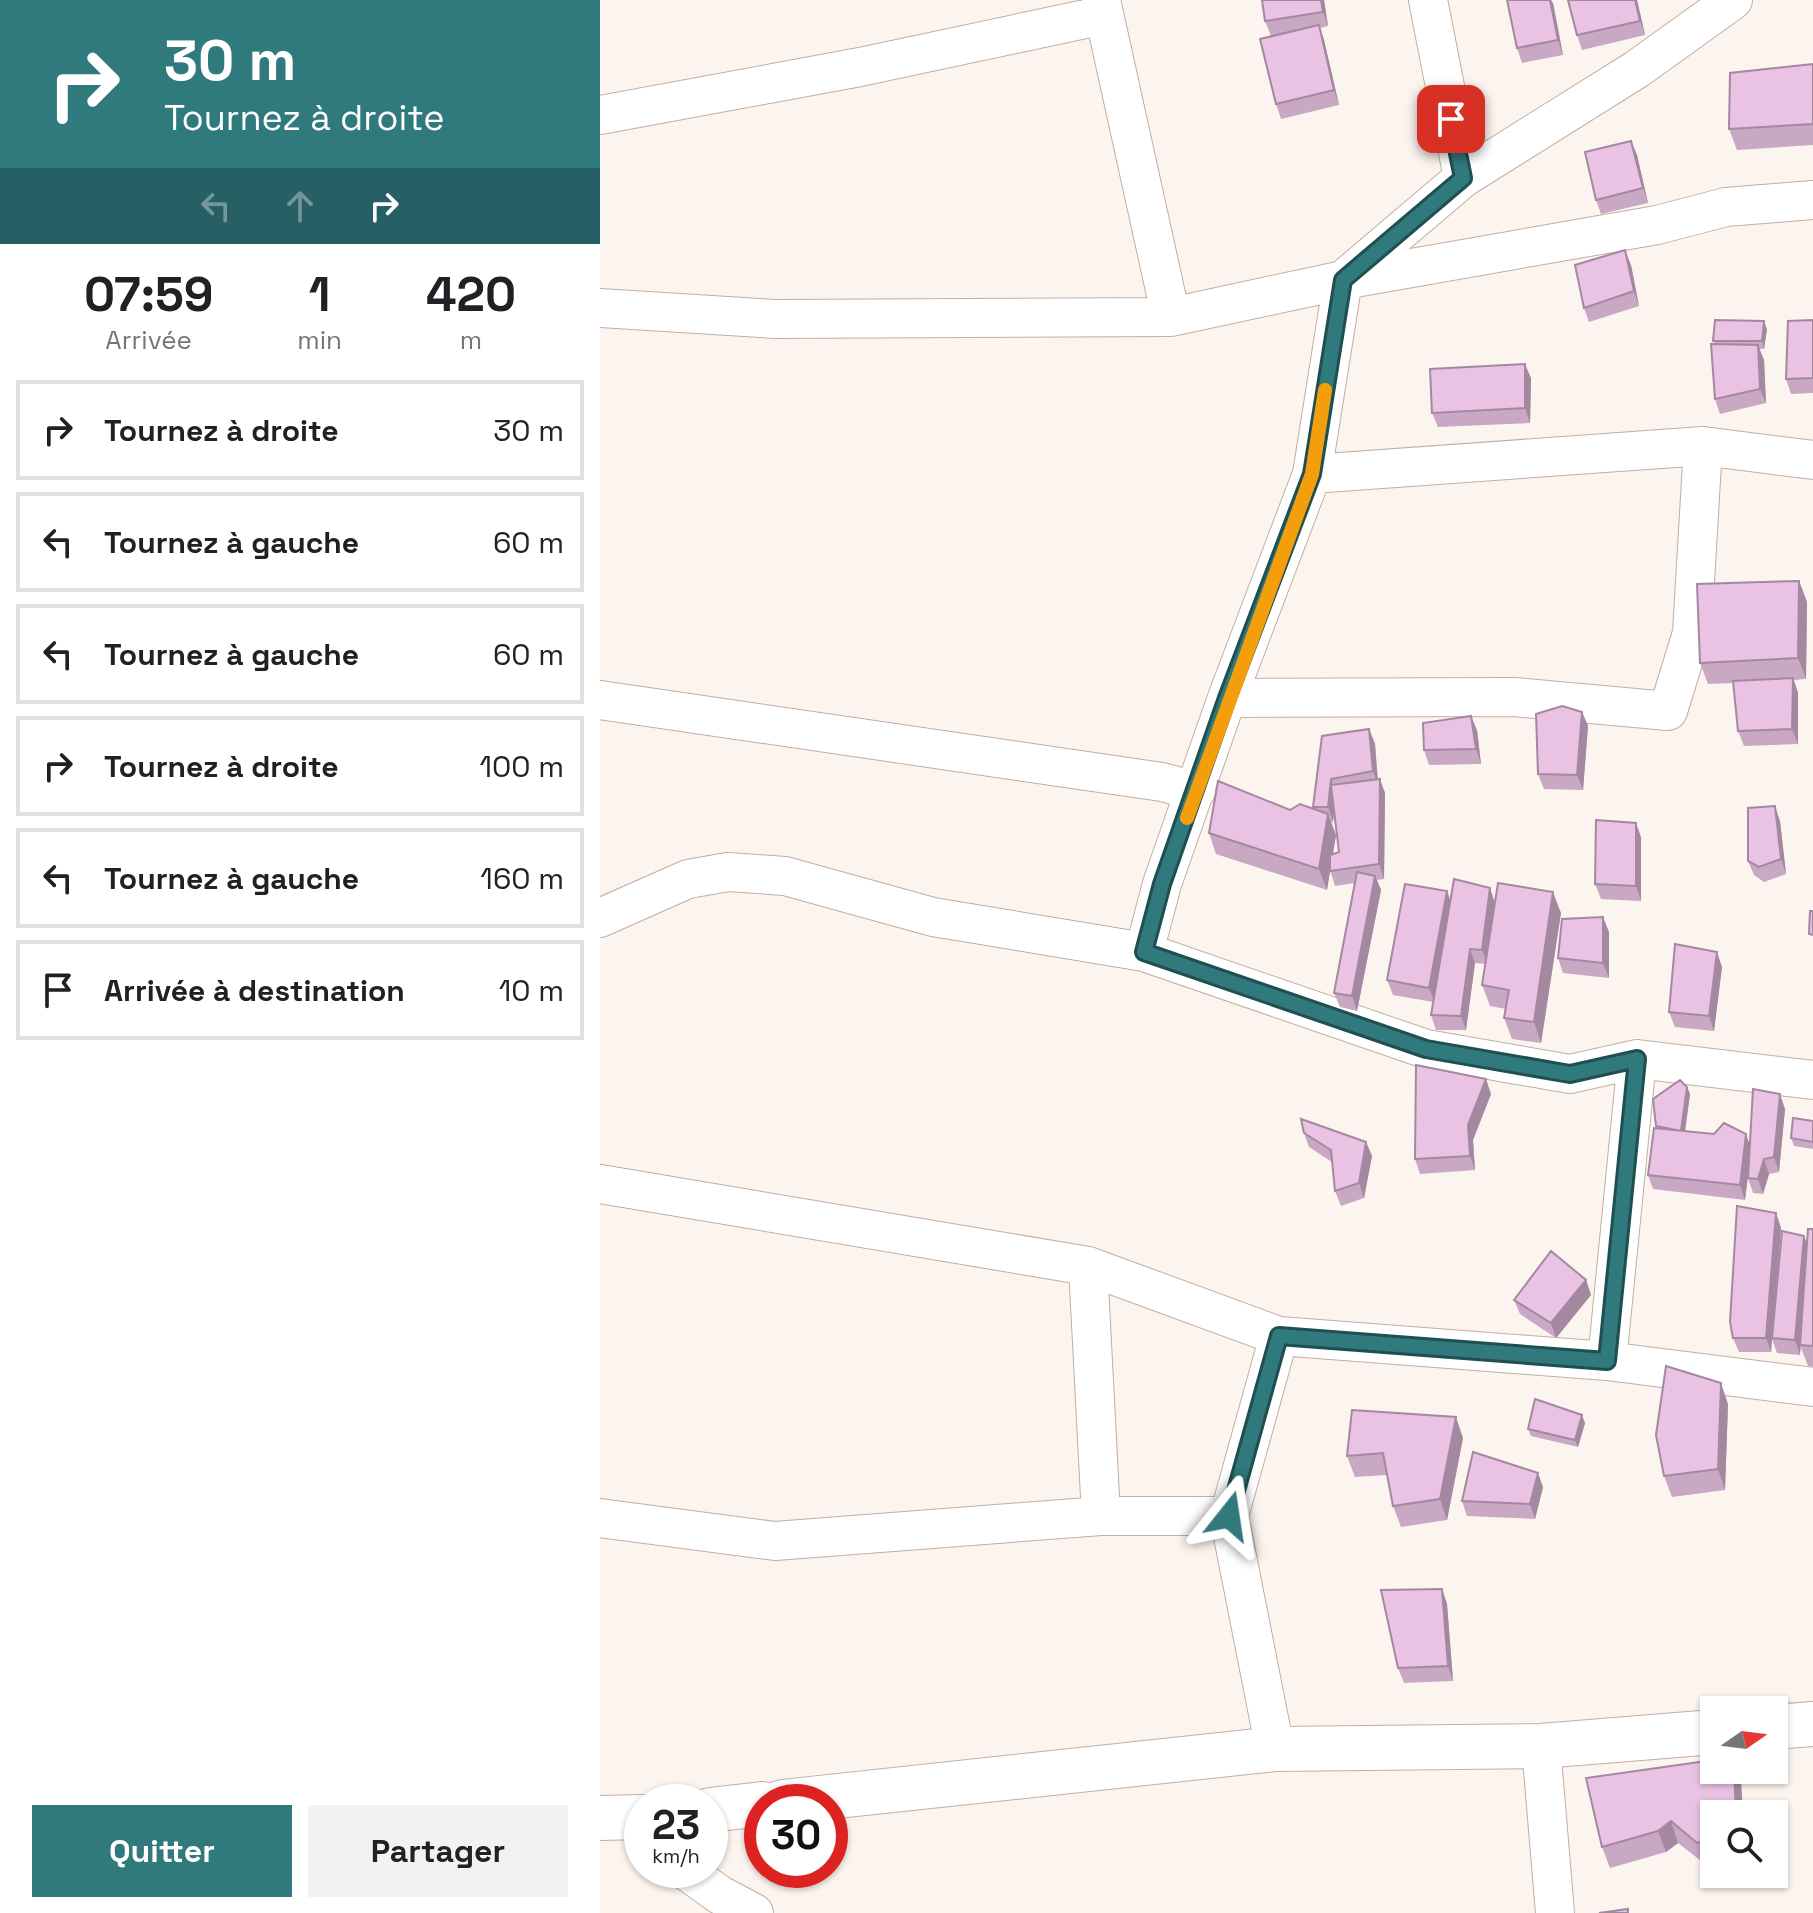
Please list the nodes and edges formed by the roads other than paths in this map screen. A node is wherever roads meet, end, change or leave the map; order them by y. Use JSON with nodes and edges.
{"nodes":[{"id":1,"x":1428,"y":0,"type":"edge"},
{"id":2,"x":1733,"y":0,"type":"edge"},
{"id":3,"x":1103,"y":8,"type":"edge"},
{"id":4,"x":600,"y":115,"type":"edge"},
{"id":5,"x":1463,"y":178,"type":"junction"},
{"id":6,"x":1813,"y":200,"type":"edge"},
{"id":7,"x":1343,"y":280,"type":"junction"},
{"id":8,"x":600,"y":308,"type":"edge"},
{"id":9,"x":1171,"y":317,"type":"junction"},
{"id":10,"x":1703,"y":446,"type":"junction"},
{"id":11,"x":1813,"y":460,"type":"edge"},
{"id":12,"x":1312,"y":474,"type":"junction"},
{"id":13,"x":1227,"y":698,"type":"junction"},
{"id":14,"x":600,"y":700,"type":"edge"},
{"id":15,"x":1196,"y":791,"type":"junction"},
{"id":16,"x":600,"y":918,"type":"edge"},
{"id":17,"x":1144,"y":952,"type":"junction"},
{"id":18,"x":1637,"y":1059,"type":"junction"},
{"id":19,"x":1813,"y":1080,"type":"edge"},
{"id":20,"x":600,"y":1184,"type":"edge"},
{"id":21,"x":1088,"y":1266,"type":"junction"},
{"id":22,"x":1279,"y":1336,"type":"junction"},
{"id":23,"x":1607,"y":1361,"type":"junction"},
{"id":24,"x":1813,"y":1387,"type":"edge"},
{"id":25,"x":1101,"y":1516,"type":"junction"},
{"id":26,"x":1229,"y":1516,"type":"junction"},
{"id":27,"x":600,"y":1518,"type":"edge"},
{"id":28,"x":1813,"y":1724,"type":"edge"},
{"id":29,"x":1788,"y":1726,"type":"edge"},
{"id":30,"x":1700,"y":1733,"type":"edge"},
{"id":31,"x":1541,"y":1746,"type":"junction"},
{"id":32,"x":1275,"y":1749,"type":"junction"},
{"id":33,"x":848,"y":1795,"type":"edge"},
{"id":34,"x":709,"y":1904,"type":"edge"},
{"id":35,"x":754,"y":1913,"type":"edge"},
{"id":36,"x":1555,"y":1913,"type":"edge"}],
"edges":[{"from":1,"to":5,"type":"street"},
{"from":2,"to":5,"type":"street"},
{"from":3,"to":4,"type":"street"},
{"from":3,"to":9,"type":"street"},
{"from":5,"to":7,"type":"street"},
{"from":6,"to":7,"type":"street"},
{"from":7,"to":9,"type":"street"},
{"from":7,"to":12,"type":"street"},
{"from":8,"to":9,"type":"street"},
{"from":10,"to":11,"type":"street"},
{"from":10,"to":12,"type":"street"},
{"from":10,"to":13,"type":"street"},
{"from":12,"to":13,"type":"street"},
{"from":13,"to":15,"type":"street"},
{"from":14,"to":15,"type":"street"},
{"from":15,"to":17,"type":"street"},
{"from":16,"to":17,"type":"street"},
{"from":17,"to":18,"type":"street"},
{"from":18,"to":19,"type":"street"},
{"from":18,"to":23,"type":"street"},
{"from":20,"to":21,"type":"street"},
{"from":21,"to":22,"type":"street"},
{"from":21,"to":25,"type":"street"},
{"from":22,"to":23,"type":"street"},
{"from":22,"to":26,"type":"street"},
{"from":23,"to":24,"type":"street"},
{"from":25,"to":26,"type":"street"},
{"from":25,"to":27,"type":"street"},
{"from":26,"to":32,"type":"street"},
{"from":28,"to":29,"type":"main road"},
{"from":30,"to":31,"type":"main road"},
{"from":31,"to":32,"type":"main road"},
{"from":31,"to":36,"type":"street"},
{"from":32,"to":33,"type":"main road"},
{"from":34,"to":35,"type":"street"}]}
